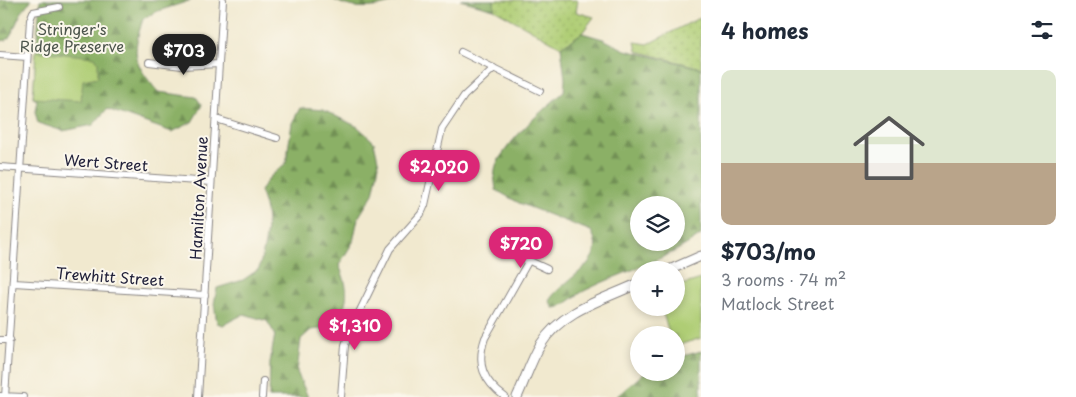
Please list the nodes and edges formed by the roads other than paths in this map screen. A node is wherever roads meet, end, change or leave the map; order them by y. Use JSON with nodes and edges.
{"nodes":[{"id":1,"x":223,"y":0,"type":"edge"},
{"id":2,"x":59,"y":7,"type":"dead end"},
{"id":3,"x":462,"y":52,"type":"dead end"},
{"id":4,"x":0,"y":55,"type":"edge"},
{"id":5,"x":27,"y":58,"type":"junction"},
{"id":6,"x":149,"y":62,"type":"dead end"},
{"id":7,"x":219,"y":64,"type":"junction"},
{"id":8,"x":494,"y":68,"type":"junction"},
{"id":9,"x":540,"y":91,"type":"dead end"},
{"id":10,"x":216,"y":119,"type":"junction"},
{"id":11,"x":277,"y":138,"type":"dead end"},
{"id":12,"x":0,"y":167,"type":"edge"},
{"id":13,"x":20,"y":169,"type":"junction"},
{"id":14,"x":211,"y":182,"type":"junction"},
{"id":15,"x":504,"y":249,"type":"dead end"},
{"id":16,"x":701,"y":256,"type":"edge"},
{"id":17,"x":529,"y":260,"type":"junction"},
{"id":18,"x":685,"y":263,"type":"edge"},
{"id":19,"x":547,"y":269,"type":"dead end"},
{"id":20,"x":14,"y":283,"type":"junction"},
{"id":21,"x":630,"y":287,"type":"edge"},
{"id":22,"x":205,"y":295,"type":"junction"},
{"id":23,"x":0,"y":340,"type":"edge"},
{"id":24,"x":10,"y":340,"type":"junction"},
{"id":25,"x":263,"y":381,"type":"dead end"},
{"id":26,"x":4,"y":396,"type":"edge"},
{"id":27,"x":23,"y":397,"type":"edge"},
{"id":28,"x":198,"y":397,"type":"edge"},
{"id":29,"x":262,"y":397,"type":"edge"},
{"id":30,"x":341,"y":397,"type":"edge"},
{"id":31,"x":505,"y":397,"type":"edge"},
{"id":32,"x":517,"y":397,"type":"edge"}],
"edges":[{"from":1,"to":7,"type":"street","name":"Hamilton Avenue"},
{"from":2,"to":5,"type":"street"},
{"from":3,"to":8,"type":"street"},
{"from":4,"to":5,"type":"street"},
{"from":5,"to":13,"type":"street"},
{"from":6,"to":7,"type":"street"},
{"from":7,"to":10,"type":"street","name":"Hamilton Avenue"},
{"from":8,"to":9,"type":"street"},
{"from":8,"to":30,"type":"street"},
{"from":10,"to":11,"type":"street"},
{"from":10,"to":14,"type":"street","name":"Hamilton Avenue"},
{"from":12,"to":13,"type":"street","name":"Wert Street"},
{"from":13,"to":14,"type":"street","name":"Wert Street"},
{"from":13,"to":20,"type":"street"},
{"from":14,"to":22,"type":"street","name":"Hamilton Avenue"},
{"from":15,"to":17,"type":"street"},
{"from":16,"to":18,"type":"street"},
{"from":17,"to":19,"type":"street"},
{"from":17,"to":31,"type":"street"},
{"from":20,"to":22,"type":"street","name":"Trewhitt Street"},
{"from":20,"to":24,"type":"street"},
{"from":21,"to":32,"type":"street"},
{"from":22,"to":28,"type":"street","name":"Hamilton Avenue"},
{"from":23,"to":24,"type":"street"},
{"from":24,"to":26,"type":"street"},
{"from":25,"to":29,"type":"street"},
{"from":26,"to":27,"type":"street"}]}
